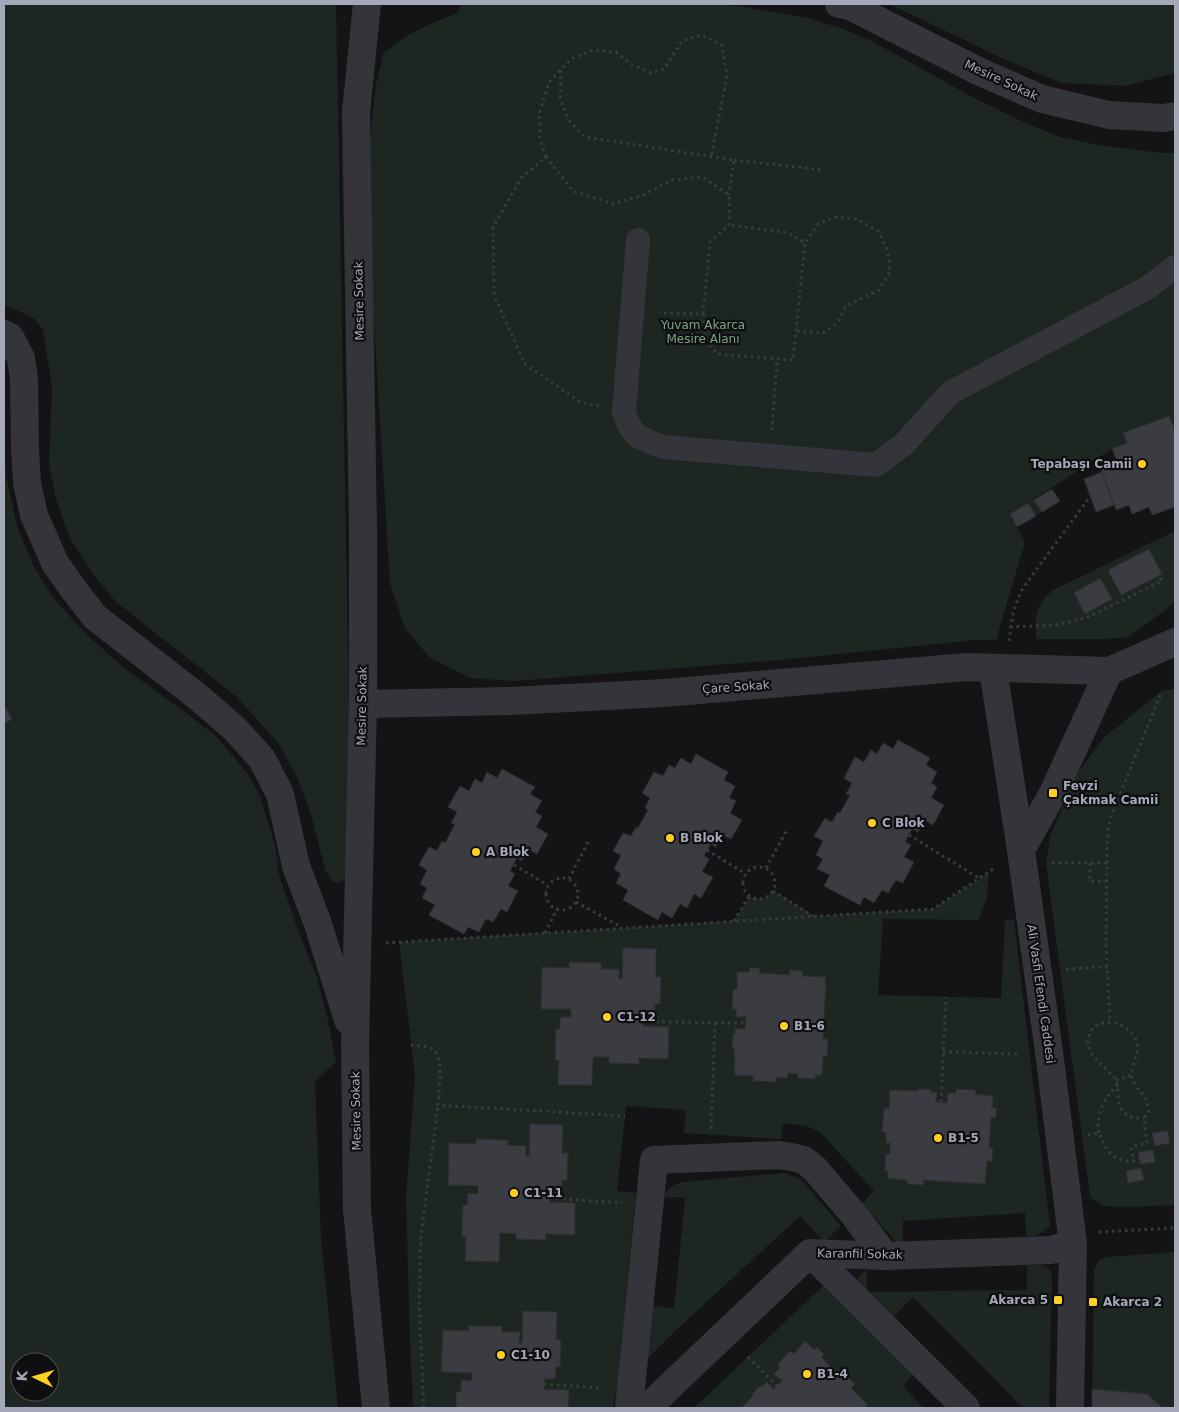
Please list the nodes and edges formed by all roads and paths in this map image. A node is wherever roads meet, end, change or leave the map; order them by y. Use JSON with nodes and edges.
{"nodes":[{"id":1,"x":367,"y":4,"type":"edge"},
{"id":2,"x":839,"y":4,"type":"edge"},
{"id":3,"x":561,"y":70,"type":"junction"},
{"id":4,"x":1175,"y":116,"type":"edge"},
{"id":5,"x":711,"y":156,"type":"junction"},
{"id":6,"x":546,"y":157,"type":"junction"},
{"id":7,"x":734,"y":160,"type":"junction"},
{"id":8,"x":824,"y":170,"type":"dead end"},
{"id":9,"x":730,"y":195,"type":"junction"},
{"id":10,"x":729,"y":225,"type":"junction"},
{"id":11,"x":638,"y":240,"type":"dead end"},
{"id":12,"x":805,"y":243,"type":"junction"},
{"id":13,"x":1175,"y":267,"type":"edge"},
{"id":14,"x":632,"y":312,"type":"junction"},
{"id":15,"x":703,"y":314,"type":"junction"},
{"id":16,"x":797,"y":331,"type":"junction"},
{"id":17,"x":4,"y":334,"type":"edge"},
{"id":18,"x":777,"y":359,"type":"junction"},
{"id":19,"x":624,"y":412,"type":"junction"},
{"id":20,"x":771,"y":456,"type":"junction"},
{"id":21,"x":1090,"y":497,"type":"dead end"},
{"id":22,"x":1158,"y":576,"type":"dead end"},
{"id":23,"x":1175,"y":642,"type":"edge"},
{"id":24,"x":992,"y":668,"type":"junction"},
{"id":25,"x":1109,"y":671,"type":"junction"},
{"id":26,"x":1162,"y":691,"type":"dead end"},
{"id":27,"x":363,"y":704,"type":"junction"},
{"id":28,"x":788,"y":828,"type":"dead end"},
{"id":29,"x":909,"y":835,"type":"dead end"},
{"id":30,"x":588,"y":842,"type":"dead end"},
{"id":31,"x":707,"y":850,"type":"dead end"},
{"id":32,"x":1021,"y":850,"type":"junction"},
{"id":33,"x":1046,"y":863,"type":"dead end"},
{"id":34,"x":1090,"y":863,"type":"junction"},
{"id":35,"x":1107,"y":863,"type":"junction"},
{"id":36,"x":514,"y":865,"type":"dead end"},
{"id":37,"x":766,"y":868,"type":"junction"},
{"id":38,"x":746,"y":874,"type":"junction"},
{"id":39,"x":980,"y":878,"type":"junction"},
{"id":40,"x":569,"y":879,"type":"junction"},
{"id":41,"x":1107,"y":882,"type":"junction"},
{"id":42,"x":548,"y":885,"type":"junction"},
{"id":43,"x":773,"y":891,"type":"junction"},
{"id":44,"x":750,"y":896,"type":"junction"},
{"id":45,"x":576,"y":902,"type":"junction"},
{"id":46,"x":557,"y":909,"type":"junction"},
{"id":47,"x":814,"y":916,"type":"junction"},
{"id":48,"x":734,"y":921,"type":"junction"},
{"id":49,"x":622,"y":928,"type":"junction"},
{"id":50,"x":545,"y":933,"type":"junction"},
{"id":51,"x":358,"y":945,"type":"junction"},
{"id":52,"x":1107,"y":967,"type":"junction"},
{"id":53,"x":1060,"y":969,"type":"dead end"},
{"id":54,"x":946,"y":997,"type":"dead end"},
{"id":55,"x":643,"y":1021,"type":"dead end"},
{"id":56,"x":1110,"y":1022,"type":"junction"},
{"id":57,"x":715,"y":1023,"type":"junction"},
{"id":58,"x":746,"y":1023,"type":"dead end"},
{"id":59,"x":355,"y":1043,"type":"junction"},
{"id":60,"x":411,"y":1045,"type":"dead end"},
{"id":61,"x":943,"y":1052,"type":"junction"},
{"id":62,"x":1030,"y":1054,"type":"dead end"},
{"id":63,"x":1132,"y":1075,"type":"junction"},
{"id":64,"x":1116,"y":1080,"type":"junction"},
{"id":65,"x":1117,"y":1085,"type":"junction"},
{"id":66,"x":941,"y":1102,"type":"dead end"},
{"id":67,"x":438,"y":1105,"type":"junction"},
{"id":68,"x":625,"y":1116,"type":"dead end"},
{"id":69,"x":1144,"y":1118,"type":"junction"},
{"id":70,"x":1098,"y":1133,"type":"junction"},
{"id":71,"x":1082,"y":1135,"type":"dead end"},
{"id":72,"x":709,"y":1158,"type":"junction"},
{"id":73,"x":550,"y":1198,"type":"dead end"},
{"id":74,"x":626,"y":1203,"type":"dead end"},
{"id":75,"x":1175,"y":1228,"type":"edge"},
{"id":76,"x":1083,"y":1238,"type":"junction"},
{"id":77,"x":810,"y":1253,"type":"junction"},
{"id":78,"x":885,"y":1256,"type":"junction"},
{"id":79,"x":748,"y":1357,"type":"dead end"},
{"id":80,"x":544,"y":1384,"type":"dead end"},
{"id":81,"x":777,"y":1386,"type":"dead end"},
{"id":82,"x":608,"y":1388,"type":"dead end"},
{"id":83,"x":376,"y":1408,"type":"edge"},
{"id":84,"x":424,"y":1408,"type":"edge"},
{"id":85,"x":629,"y":1408,"type":"edge"},
{"id":86,"x":647,"y":1408,"type":"edge"},
{"id":87,"x":966,"y":1408,"type":"edge"},
{"id":88,"x":1070,"y":1408,"type":"edge"}],
"edges":[{"from":1,"to":27,"type":"street","name":"Mesire Sokak"},
{"from":2,"to":4,"type":"street","name":"Mesire Sokak"},
{"from":3,"to":5,"type":"path"},
{"from":3,"to":5,"type":"path"},
{"from":3,"to":6,"type":"path"},
{"from":5,"to":7,"type":"path"},
{"from":6,"to":9,"type":"path"},
{"from":6,"to":19,"type":"path"},
{"from":7,"to":8,"type":"path"},
{"from":7,"to":9,"type":"path"},
{"from":9,"to":10,"type":"path"},
{"from":10,"to":12,"type":"path"},
{"from":10,"to":15,"type":"path"},
{"from":11,"to":14,"type":"street"},
{"from":12,"to":16,"type":"path"},
{"from":12,"to":16,"type":"path"},
{"from":13,"to":20,"type":"street"},
{"from":14,"to":15,"type":"path"},
{"from":14,"to":19,"type":"street"},
{"from":15,"to":18,"type":"path"},
{"from":16,"to":18,"type":"path"},
{"from":17,"to":59,"type":"street"},
{"from":18,"to":20,"type":"path"},
{"from":19,"to":20,"type":"street"},
{"from":21,"to":22,"type":"path"},
{"from":23,"to":25,"type":"street"},
{"from":24,"to":25,"type":"street","name":"Çare Sokak"},
{"from":24,"to":27,"type":"street","name":"Çare Sokak"},
{"from":24,"to":32,"type":"street","name":"Ali Vasfi Efendi Caddesi"},
{"from":25,"to":32,"type":"street"},
{"from":26,"to":35,"type":"path"},
{"from":27,"to":51,"type":"street","name":"Mesire Sokak"},
{"from":28,"to":37,"type":"path"},
{"from":29,"to":39,"type":"path"},
{"from":30,"to":40,"type":"path"},
{"from":31,"to":38,"type":"path"},
{"from":32,"to":39,"type":"path"},
{"from":32,"to":76,"type":"street","name":"Ali Vasfi Efendi Caddesi"},
{"from":33,"to":34,"type":"path"},
{"from":34,"to":35,"type":"path"},
{"from":34,"to":41,"type":"path"},
{"from":35,"to":41,"type":"path"},
{"from":36,"to":42,"type":"path"},
{"from":37,"to":38,"type":"path"},
{"from":37,"to":43,"type":"path"},
{"from":38,"to":44,"type":"path"},
{"from":39,"to":47,"type":"path"},
{"from":40,"to":42,"type":"path"},
{"from":40,"to":45,"type":"path"},
{"from":41,"to":52,"type":"path"},
{"from":42,"to":46,"type":"path"},
{"from":43,"to":44,"type":"path"},
{"from":43,"to":47,"type":"path"},
{"from":44,"to":48,"type":"path"},
{"from":45,"to":46,"type":"path"},
{"from":45,"to":49,"type":"path"},
{"from":46,"to":50,"type":"path"},
{"from":47,"to":48,"type":"path"},
{"from":48,"to":49,"type":"path"},
{"from":49,"to":50,"type":"path"},
{"from":50,"to":51,"type":"path"},
{"from":51,"to":59,"type":"street","name":"Mesire Sokak"},
{"from":52,"to":53,"type":"path"},
{"from":52,"to":56,"type":"path"},
{"from":54,"to":61,"type":"path"},
{"from":55,"to":57,"type":"path"},
{"from":56,"to":63,"type":"path"},
{"from":56,"to":64,"type":"path"},
{"from":57,"to":58,"type":"path"},
{"from":57,"to":72,"type":"path"},
{"from":59,"to":83,"type":"street","name":"Mesire Sokak"},
{"from":60,"to":67,"type":"path"},
{"from":61,"to":62,"type":"path"},
{"from":61,"to":66,"type":"path"},
{"from":63,"to":64,"type":"path"},
{"from":63,"to":69,"type":"path"},
{"from":64,"to":65,"type":"path"},
{"from":65,"to":69,"type":"path"},
{"from":65,"to":70,"type":"path"},
{"from":67,"to":68,"type":"path"},
{"from":67,"to":84,"type":"path"},
{"from":69,"to":70,"type":"path"},
{"from":70,"to":71,"type":"path"},
{"from":72,"to":78,"type":"street"},
{"from":72,"to":85,"type":"street"},
{"from":73,"to":74,"type":"path"},
{"from":75,"to":76,"type":"path"},
{"from":76,"to":78,"type":"street","name":"Karanfil Sokak"},
{"from":76,"to":88,"type":"street","name":"Ali Vasfi Efendi Caddesi"},
{"from":77,"to":78,"type":"street","name":"Karanfil Sokak"},
{"from":77,"to":86,"type":"street","name":"Karanfil Sokak"},
{"from":77,"to":87,"type":"street"},
{"from":79,"to":81,"type":"path"},
{"from":80,"to":82,"type":"path"}]}
